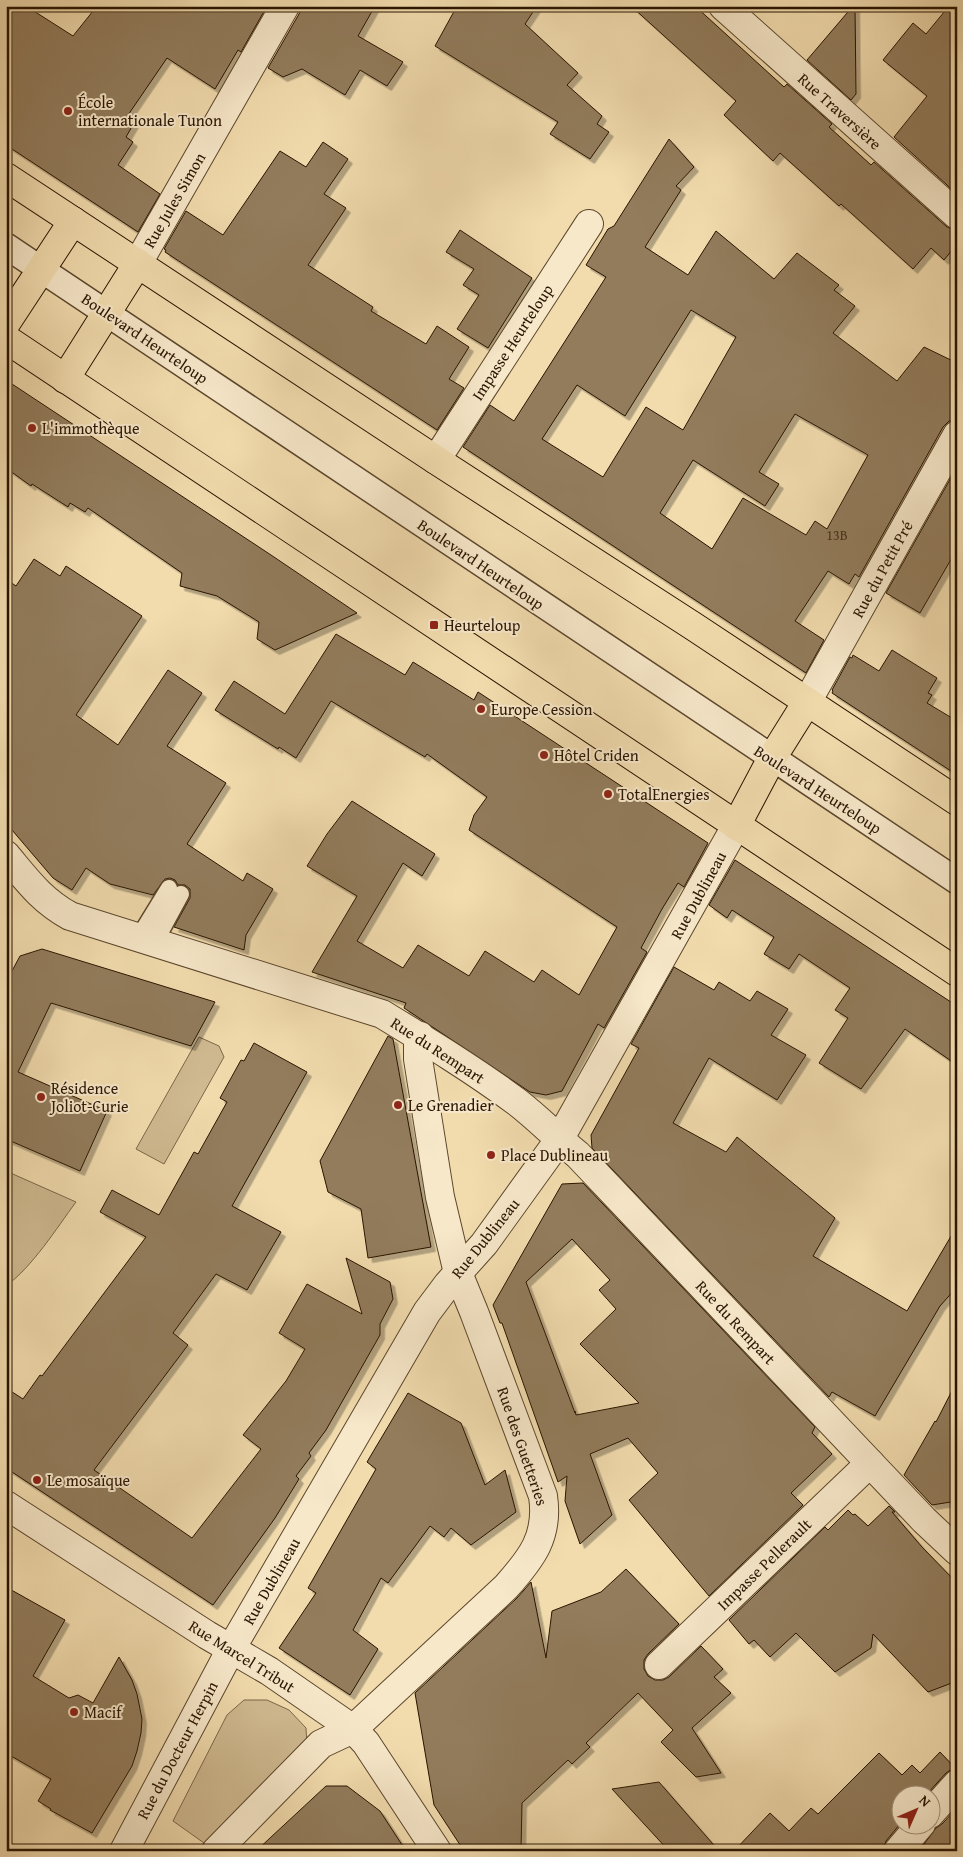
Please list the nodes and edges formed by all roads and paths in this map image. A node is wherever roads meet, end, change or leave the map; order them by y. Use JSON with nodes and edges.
{"nodes":[{"id":1,"x":285,"y":6,"type":"edge"},
{"id":2,"x":723,"y":6,"type":"edge"},
{"id":3,"x":6,"y":177,"type":"edge"},
{"id":4,"x":957,"y":215,"type":"edge"},
{"id":5,"x":73,"y":221,"type":"junction"},
{"id":6,"x":590,"y":224,"type":"dead end"},
{"id":7,"x":6,"y":246,"type":"edge"},
{"id":8,"x":138,"y":263,"type":"junction"},
{"id":9,"x":41,"y":269,"type":"junction"},
{"id":10,"x":107,"y":313,"type":"junction"},
{"id":11,"x":6,"y":323,"type":"edge"},
{"id":12,"x":6,"y":339,"type":"edge"},
{"id":13,"x":65,"y":379,"type":"junction"},
{"id":14,"x":957,"y":435,"type":"edge"},
{"id":15,"x":436,"y":460,"type":"junction"},
{"id":16,"x":807,"y":702,"type":"junction"},
{"id":17,"x":772,"y":758,"type":"junction"},
{"id":18,"x":957,"y":801,"type":"edge"},
{"id":19,"x":736,"y":826,"type":"junction"},
{"id":20,"x":10,"y":871,"type":"edge"},
{"id":21,"x":957,"y":881,"type":"edge"},
{"id":22,"x":175,"y":891,"type":"dead end"},
{"id":23,"x":147,"y":939,"type":"junction"},
{"id":24,"x":957,"y":972,"type":"edge"},
{"id":25,"x":420,"y":1036,"type":"junction"},
{"id":26,"x":559,"y":1140,"type":"junction"},
{"id":27,"x":458,"y":1273,"type":"junction"},
{"id":28,"x":870,"y":1463,"type":"junction"},
{"id":29,"x":6,"y":1505,"type":"edge"},
{"id":30,"x":957,"y":1551,"type":"edge"},
{"id":31,"x":231,"y":1648,"type":"junction"},
{"id":32,"x":659,"y":1665,"type":"dead end"},
{"id":33,"x":353,"y":1729,"type":"junction"},
{"id":34,"x":957,"y":1784,"type":"edge"},
{"id":35,"x":940,"y":1803,"type":"edge"},
{"id":36,"x":912,"y":1834,"type":"edge"},
{"id":37,"x":124,"y":1851,"type":"edge"},
{"id":38,"x":216,"y":1851,"type":"edge"},
{"id":39,"x":437,"y":1851,"type":"edge"},
{"id":40,"x":898,"y":1851,"type":"edge"}],
"edges":[{"from":1,"to":8,"type":"street","name":"Rue Jules Simon"},
{"from":2,"to":4,"type":"street","name":"Rue Traversière"},
{"from":3,"to":5,"type":"main road"},
{"from":5,"to":8,"type":"main road"},
{"from":5,"to":9,"type":"main road"},
{"from":6,"to":15,"type":"street","name":"Impasse Heurteloup"},
{"from":7,"to":9,"type":"street","name":"Boulevard Heurteloup"},
{"from":8,"to":10,"type":"main road"},
{"from":8,"to":15,"type":"main road"},
{"from":9,"to":10,"type":"street","name":"Boulevard Heurteloup"},
{"from":9,"to":11,"type":"main road"},
{"from":10,"to":13,"type":"main road"},
{"from":10,"to":17,"type":"street","name":"Boulevard Heurteloup"},
{"from":12,"to":13,"type":"main road"},
{"from":13,"to":19,"type":"main road"},
{"from":14,"to":16,"type":"street","name":"Rue du Petit Pré"},
{"from":15,"to":16,"type":"main road"},
{"from":16,"to":17,"type":"main road"},
{"from":16,"to":18,"type":"main road"},
{"from":17,"to":19,"type":"main road"},
{"from":17,"to":21,"type":"street","name":"Boulevard Heurteloup"},
{"from":19,"to":24,"type":"main road"},
{"from":19,"to":26,"type":"street","name":"Rue Dublineau"},
{"from":20,"to":23,"type":"street","name":"Rue du Rempart"},
{"from":22,"to":23,"type":"lane"},
{"from":23,"to":25,"type":"street","name":"Rue du Rempart"},
{"from":25,"to":26,"type":"street","name":"Rue du Rempart"},
{"from":25,"to":27,"type":"street"},
{"from":26,"to":27,"type":"street","name":"Rue Dublineau"},
{"from":26,"to":28,"type":"street","name":"Rue du Rempart"},
{"from":27,"to":31,"type":"street","name":"Rue Dublineau"},
{"from":27,"to":33,"type":"street","name":"Rue des Guetteries"},
{"from":28,"to":30,"type":"street","name":"Rue du Rempart"},
{"from":28,"to":32,"type":"street","name":"Impasse Pellerault"},
{"from":29,"to":31,"type":"street","name":"Rue Marcel Tribut"},
{"from":31,"to":33,"type":"street","name":"Rue Marcel Tribut"},
{"from":31,"to":37,"type":"street","name":"Rue du Docteur Herpin"},
{"from":33,"to":38,"type":"street"},
{"from":33,"to":39,"type":"street","name":"Rue Marcel Tribut"},
{"from":34,"to":35,"type":"street"},
{"from":36,"to":40,"type":"street"}]}
